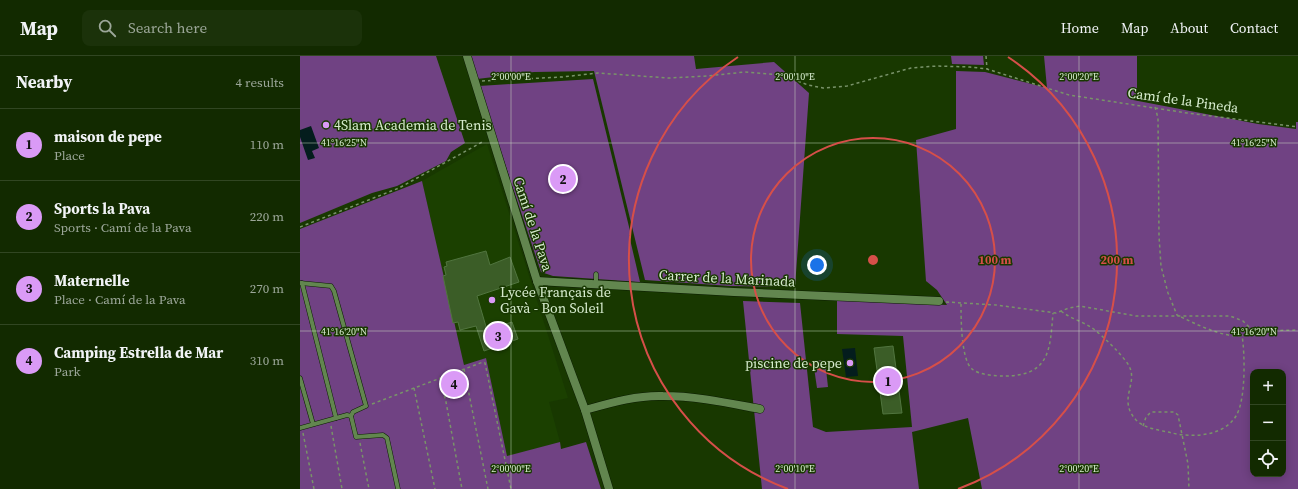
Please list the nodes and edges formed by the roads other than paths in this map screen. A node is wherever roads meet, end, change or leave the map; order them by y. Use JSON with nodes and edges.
{"nodes":[{"id":1,"x":467,"y":56,"type":"edge"},
{"id":2,"x":596,"y":274,"type":"dead end"},
{"id":3,"x":537,"y":281,"type":"junction"},
{"id":4,"x":301,"y":283,"type":"edge"},
{"id":5,"x":596,"y":284,"type":"junction"},
{"id":6,"x":939,"y":301,"type":"road end"},
{"id":7,"x":300,"y":378,"type":"edge"},
{"id":8,"x":760,"y":409,"type":"dead end"},
{"id":9,"x":585,"y":410,"type":"junction"},
{"id":10,"x":351,"y":416,"type":"junction"},
{"id":11,"x":336,"y":418,"type":"junction"},
{"id":12,"x":314,"y":424,"type":"junction"},
{"id":13,"x":301,"y":427,"type":"edge"},
{"id":14,"x":398,"y":489,"type":"edge"},
{"id":15,"x":610,"y":489,"type":"edge"}],
"edges":[{"from":1,"to":3,"type":"street","name":"Camí de la Pava"},
{"from":2,"to":5,"type":"lane"},
{"from":3,"to":5,"type":"street","name":"Carrer de la Marinada"},
{"from":3,"to":9,"type":"street","name":"Camí de la Pava"},
{"from":4,"to":10,"type":"lane"},
{"from":4,"to":11,"type":"lane"},
{"from":5,"to":6,"type":"street","name":"Carrer de la Marinada"},
{"from":7,"to":12,"type":"lane"},
{"from":8,"to":9,"type":"street"},
{"from":9,"to":15,"type":"street","name":"Camí de la Pava"},
{"from":10,"to":11,"type":"lane"},
{"from":10,"to":14,"type":"lane"},
{"from":11,"to":12,"type":"lane"},
{"from":12,"to":13,"type":"lane"}]}
